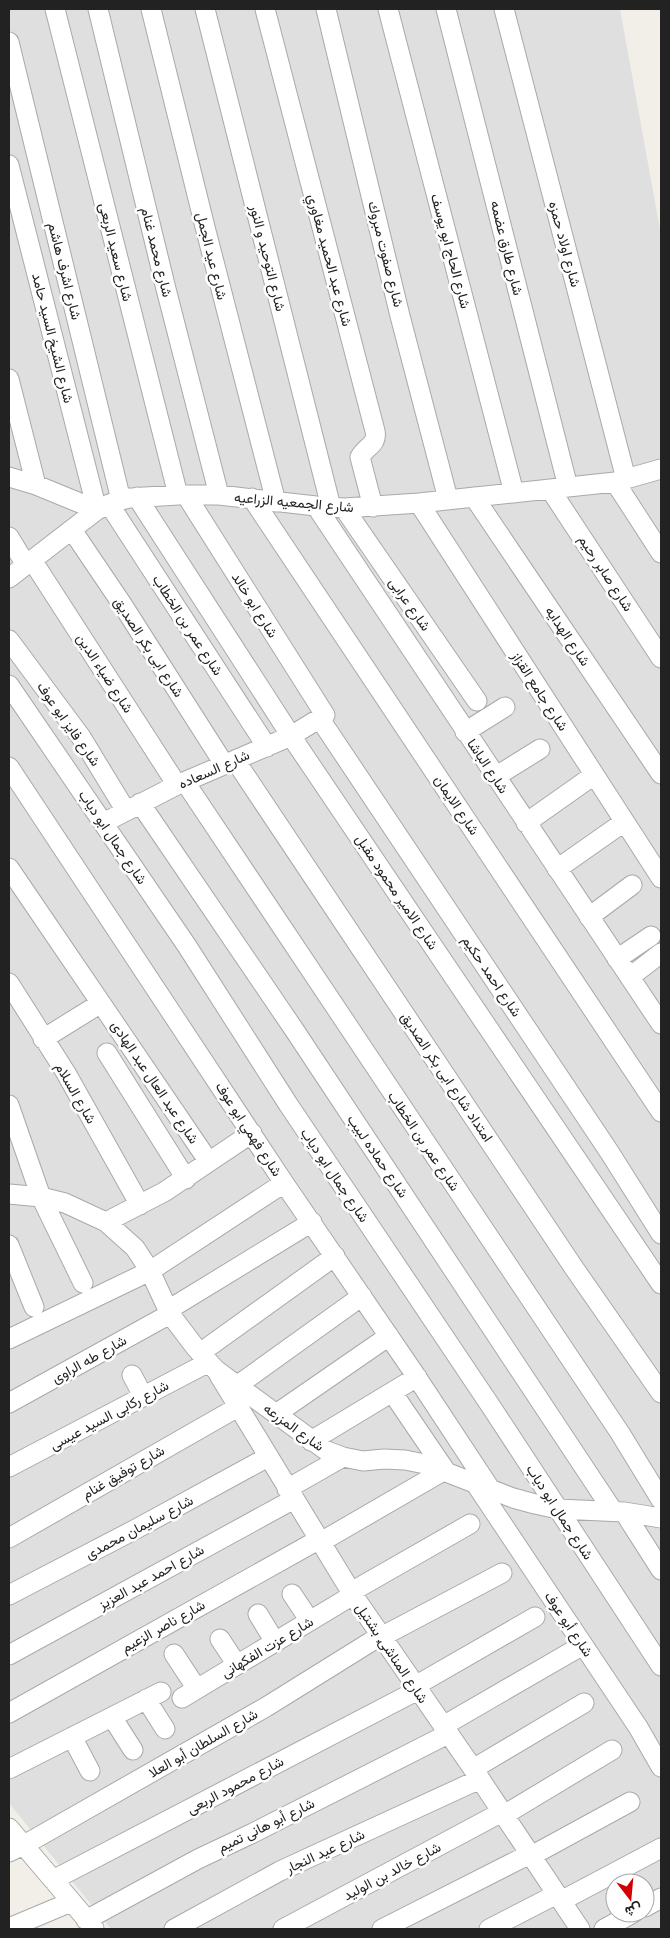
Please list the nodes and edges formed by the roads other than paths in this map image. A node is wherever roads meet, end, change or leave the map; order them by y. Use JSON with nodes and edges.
{"nodes":[{"id":1,"x":55,"y":9,"type":"edge"},
{"id":2,"x":98,"y":9,"type":"edge"},
{"id":3,"x":151,"y":9,"type":"edge"},
{"id":4,"x":205,"y":9,"type":"edge"},
{"id":5,"x":265,"y":9,"type":"edge"},
{"id":6,"x":326,"y":9,"type":"edge"},
{"id":7,"x":388,"y":9,"type":"edge"},
{"id":8,"x":446,"y":9,"type":"edge"},
{"id":9,"x":504,"y":9,"type":"edge"},
{"id":10,"x":9,"y":42,"type":"edge"},
{"id":11,"x":9,"y":165,"type":"edge"},
{"id":12,"x":9,"y":378,"type":"edge"},
{"id":13,"x":661,"y":469,"type":"edge"},
{"id":14,"x":9,"y":477,"type":"edge"},
{"id":15,"x":621,"y":480,"type":"junction"},
{"id":16,"x":36,"y":486,"type":"junction"},
{"id":17,"x":559,"y":488,"type":"junction"},
{"id":18,"x":514,"y":493,"type":"junction"},
{"id":19,"x":182,"y":495,"type":"junction"},
{"id":20,"x":219,"y":495,"type":"junction"},
{"id":21,"x":474,"y":497,"type":"junction"},
{"id":22,"x":252,"y":498,"type":"junction"},
{"id":23,"x":448,"y":499,"type":"junction"},
{"id":24,"x":276,"y":502,"type":"junction"},
{"id":25,"x":116,"y":503,"type":"junction"},
{"id":26,"x":419,"y":503,"type":"junction"},
{"id":27,"x":330,"y":507,"type":"junction"},
{"id":28,"x":373,"y":507,"type":"junction"},
{"id":29,"x":72,"y":530,"type":"junction"},
{"id":30,"x":9,"y":538,"type":"edge"},
{"id":31,"x":661,"y":553,"type":"edge"},
{"id":32,"x":29,"y":562,"type":"junction"},
{"id":33,"x":9,"y":578,"type":"edge"},
{"id":34,"x":9,"y":640,"type":"edge"},
{"id":35,"x":442,"y":651,"type":"junction"},
{"id":36,"x":661,"y":658,"type":"edge"},
{"id":37,"x":420,"y":664,"type":"junction"},
{"id":38,"x":9,"y":685,"type":"edge"},
{"id":39,"x":477,"y":700,"type":"dead end"},
{"id":40,"x":505,"y":707,"type":"dead end"},
{"id":41,"x":322,"y":717,"type":"junction"},
{"id":42,"x":465,"y":732,"type":"junction"},
{"id":43,"x":291,"y":736,"type":"junction"},
{"id":44,"x":267,"y":747,"type":"junction"},
{"id":45,"x":540,"y":749,"type":"dead end"},
{"id":46,"x":230,"y":762,"type":"junction"},
{"id":47,"x":9,"y":767,"type":"edge"},
{"id":48,"x":661,"y":774,"type":"edge"},
{"id":49,"x":594,"y":775,"type":"junction"},
{"id":50,"x":496,"y":778,"type":"junction"},
{"id":51,"x":181,"y":784,"type":"junction"},
{"id":52,"x":133,"y":807,"type":"junction"},
{"id":53,"x":624,"y":822,"type":"junction"},
{"id":54,"x":103,"y":823,"type":"junction"},
{"id":55,"x":526,"y":823,"type":"junction"},
{"id":56,"x":9,"y":868,"type":"edge"},
{"id":57,"x":557,"y":869,"type":"junction"},
{"id":58,"x":661,"y":878,"type":"edge"},
{"id":59,"x":632,"y":885,"type":"dead end"},
{"id":60,"x":589,"y":917,"type":"junction"},
{"id":61,"x":651,"y":936,"type":"dead end"},
{"id":62,"x":661,"y":953,"type":"edge"},
{"id":63,"x":617,"y":959,"type":"junction"},
{"id":64,"x":630,"y":977,"type":"junction"},
{"id":65,"x":9,"y":983,"type":"edge"},
{"id":66,"x":101,"y":1003,"type":"junction"},
{"id":67,"x":659,"y":1017,"type":"edge"},
{"id":68,"x":43,"y":1039,"type":"junction"},
{"id":69,"x":107,"y":1053,"type":"dead end"},
{"id":70,"x":9,"y":1105,"type":"edge"},
{"id":71,"x":661,"y":1112,"type":"edge"},
{"id":72,"x":252,"y":1133,"type":"junction"},
{"id":73,"x":209,"y":1162,"type":"junction"},
{"id":74,"x":186,"y":1179,"type":"junction"},
{"id":75,"x":284,"y":1183,"type":"junction"},
{"id":76,"x":9,"y":1194,"type":"edge"},
{"id":77,"x":41,"y":1197,"type":"junction"},
{"id":78,"x":140,"y":1205,"type":"junction"},
{"id":79,"x":106,"y":1222,"type":"junction"},
{"id":80,"x":312,"y":1222,"type":"junction"},
{"id":81,"x":661,"y":1234,"type":"edge"},
{"id":82,"x":9,"y":1245,"type":"edge"},
{"id":83,"x":335,"y":1256,"type":"junction"},
{"id":84,"x":150,"y":1271,"type":"junction"},
{"id":85,"x":83,"y":1283,"type":"dead end"},
{"id":86,"x":661,"y":1284,"type":"edge"},
{"id":87,"x":362,"y":1296,"type":"junction"},
{"id":88,"x":34,"y":1307,"type":"dead end"},
{"id":89,"x":169,"y":1312,"type":"junction"},
{"id":90,"x":389,"y":1336,"type":"junction"},
{"id":91,"x":9,"y":1339,"type":"edge"},
{"id":92,"x":208,"y":1362,"type":"junction"},
{"id":93,"x":132,"y":1375,"type":"dead end"},
{"id":94,"x":417,"y":1377,"type":"junction"},
{"id":95,"x":238,"y":1385,"type":"junction"},
{"id":96,"x":392,"y":1392,"type":"junction"},
{"id":97,"x":661,"y":1393,"type":"edge"},
{"id":98,"x":143,"y":1396,"type":"junction"},
{"id":99,"x":9,"y":1403,"type":"edge"},
{"id":100,"x":238,"y":1407,"type":"junction"},
{"id":101,"x":276,"y":1414,"type":"junction"},
{"id":102,"x":311,"y":1441,"type":"junction"},
{"id":103,"x":268,"y":1457,"type":"junction"},
{"id":104,"x":343,"y":1457,"type":"junction"},
{"id":105,"x":9,"y":1467,"type":"edge"},
{"id":106,"x":445,"y":1470,"type":"junction"},
{"id":107,"x":483,"y":1486,"type":"junction"},
{"id":108,"x":290,"y":1494,"type":"junction"},
{"id":109,"x":661,"y":1500,"type":"edge"},
{"id":110,"x":558,"y":1508,"type":"junction"},
{"id":111,"x":618,"y":1511,"type":"junction"},
{"id":112,"x":661,"y":1518,"type":"edge"},
{"id":113,"x":470,"y":1524,"type":"dead end"},
{"id":114,"x":9,"y":1538,"type":"edge"},
{"id":115,"x":319,"y":1542,"type":"junction"},
{"id":116,"x":661,"y":1570,"type":"edge"},
{"id":117,"x":502,"y":1573,"type":"dead end"},
{"id":118,"x":292,"y":1594,"type":"dead end"},
{"id":119,"x":352,"y":1594,"type":"junction"},
{"id":120,"x":9,"y":1595,"type":"edge"},
{"id":121,"x":258,"y":1614,"type":"dead end"},
{"id":122,"x":535,"y":1617,"type":"dead end"},
{"id":123,"x":310,"y":1621,"type":"junction"},
{"id":124,"x":381,"y":1636,"type":"junction"},
{"id":125,"x":220,"y":1640,"type":"dead end"},
{"id":126,"x":275,"y":1642,"type":"junction"},
{"id":127,"x":583,"y":1644,"type":"junction"},
{"id":128,"x":174,"y":1654,"type":"dead end"},
{"id":129,"x":9,"y":1655,"type":"edge"},
{"id":130,"x":236,"y":1665,"type":"junction"},
{"id":131,"x":661,"y":1666,"type":"edge"},
{"id":132,"x":416,"y":1688,"type":"junction"},
{"id":133,"x":584,"y":1703,"type":"dead end"},
{"id":134,"x":9,"y":1713,"type":"edge"},
{"id":135,"x":112,"y":1716,"type":"junction"},
{"id":136,"x":165,"y":1729,"type":"dead end"},
{"id":137,"x":445,"y":1730,"type":"junction"},
{"id":138,"x":72,"y":1737,"type":"junction"},
{"id":139,"x":133,"y":1750,"type":"dead end"},
{"id":140,"x":612,"y":1750,"type":"dead end"},
{"id":141,"x":661,"y":1767,"type":"edge"},
{"id":142,"x":9,"y":1769,"type":"edge"},
{"id":143,"x":90,"y":1771,"type":"dead end"},
{"id":144,"x":476,"y":1774,"type":"junction"},
{"id":145,"x":630,"y":1802,"type":"dead end"},
{"id":146,"x":503,"y":1814,"type":"junction"},
{"id":147,"x":9,"y":1828,"type":"edge"},
{"id":148,"x":16,"y":1848,"type":"edge"},
{"id":149,"x":661,"y":1848,"type":"edge"},
{"id":150,"x":530,"y":1855,"type":"junction"},
{"id":151,"x":53,"y":1880,"type":"junction"},
{"id":152,"x":559,"y":1898,"type":"junction"},
{"id":153,"x":71,"y":1902,"type":"junction"},
{"id":154,"x":90,"y":1924,"type":"edge"},
{"id":155,"x":9,"y":1928,"type":"edge"},
{"id":156,"x":174,"y":1929,"type":"edge"},
{"id":157,"x":283,"y":1929,"type":"edge"},
{"id":158,"x":382,"y":1929,"type":"edge"},
{"id":159,"x":489,"y":1929,"type":"edge"},
{"id":160,"x":580,"y":1929,"type":"edge"}],
"edges":[{"from":1,"to":19,"type":"street","name":"شارع سعيد الربعى"},
{"from":2,"to":20,"type":"street","name":"شارع محمد غنام"},
{"from":3,"to":24,"type":"street","name":"شارع عيد الجمل"},
{"from":4,"to":27,"type":"street","name":"شارع التوحيد و النور"},
{"from":5,"to":28,"type":"street","name":"شارع عبد الحميد مغاوري"},
{"from":6,"to":23,"type":"street","name":"شارع صفوت مبروك"},
{"from":7,"to":18,"type":"street","name":"شارع الحاج ابو يوسف"},
{"from":8,"to":17,"type":"street","name":"شارع طارق عضمه"},
{"from":9,"to":15,"type":"street","name":"شارع اولاد حمزه"},
{"from":10,"to":25,"type":"street","name":"شارع اشرف هاشم"},
{"from":11,"to":25,"type":"street","name":"شارع الشيخ السيد حامد"},
{"from":12,"to":16,"type":"street"},
{"from":13,"to":15,"type":"street","name":"شارع الجمعيه الزراعيه"},
{"from":14,"to":16,"type":"street"},
{"from":15,"to":17,"type":"street","name":"شارع الجمعيه الزراعيه"},
{"from":15,"to":31,"type":"street","name":"شارع اولاد حمزه"},
{"from":16,"to":25,"type":"street"},
{"from":17,"to":18,"type":"street","name":"شارع الجمعيه الزراعيه"},
{"from":17,"to":36,"type":"street","name":"شارع صابر رحيم"},
{"from":18,"to":21,"type":"street","name":"شارع الجمعيه الزراعيه"},
{"from":19,"to":20,"type":"street","name":"شارع الجمعيه الزراعيه"},
{"from":19,"to":25,"type":"street","name":"شارع الجمعيه الزراعيه"},
{"from":19,"to":41,"type":"street","name":"شارع ابو خالد"},
{"from":20,"to":22,"type":"street","name":"شارع الجمعيه الزراعيه"},
{"from":21,"to":23,"type":"street","name":"شارع الجمعيه الزراعيه"},
{"from":21,"to":48,"type":"street","name":"شارع الهدايه"},
{"from":22,"to":24,"type":"street","name":"شارع الجمعيه الزراعيه"},
{"from":22,"to":71,"type":"street","name":"شارع الايمان"},
{"from":23,"to":26,"type":"street","name":"شارع الجمعيه الزراعيه"},
{"from":24,"to":27,"type":"street","name":"شارع الجمعيه الزراعيه"},
{"from":25,"to":29,"type":"street"},
{"from":25,"to":43,"type":"street","name":"شارع الامير محمود مقبل"},
{"from":25,"to":44,"type":"street","name":"شارع عمر بن الخطاب"},
{"from":26,"to":28,"type":"street","name":"شارع الجمعيه الزراعيه"},
{"from":26,"to":49,"type":"street","name":"شارع جامع القزاز"},
{"from":27,"to":28,"type":"street","name":"شارع الجمعيه الزراعيه"},
{"from":27,"to":35,"type":"street","name":"شارع عرابى"},
{"from":27,"to":37,"type":"street","name":"شارع الباشا"},
{"from":29,"to":32,"type":"street"},
{"from":29,"to":46,"type":"street","name":"شارع ابى بكر الصديق"},
{"from":30,"to":32,"type":"street","name":"شارع ضياء الدين"},
{"from":32,"to":33,"type":"street"},
{"from":32,"to":51,"type":"street","name":"شارع ضياء الدين"},
{"from":34,"to":52,"type":"street","name":"شارع فايز ابو عوف"},
{"from":35,"to":37,"type":"street"},
{"from":35,"to":39,"type":"street","name":"شارع عرابى"},
{"from":37,"to":42,"type":"street","name":"شارع الباشا"},
{"from":38,"to":54,"type":"street","name":"شارع جمال ابو دياب"},
{"from":40,"to":42,"type":"street"},
{"from":41,"to":43,"type":"street","name":"شارع السعاده"},
{"from":41,"to":81,"type":"street","name":"شارع احمد حكيم"},
{"from":42,"to":50,"type":"street","name":"شارع الباشا"},
{"from":43,"to":44,"type":"street","name":"شارع السعاده"},
{"from":43,"to":86,"type":"street","name":"شارع الامير محمود مقبل"},
{"from":44,"to":46,"type":"street","name":"شارع السعاده"},
{"from":45,"to":50,"type":"street"},
{"from":46,"to":51,"type":"street","name":"شارع السعاده"},
{"from":46,"to":97,"type":"street","name":"امتداد شارع ابى بكر الصديق"},
{"from":47,"to":72,"type":"street","name":"شارع فهمي ابو عوف"},
{"from":49,"to":53,"type":"street","name":"شارع جامع القزاز"},
{"from":49,"to":55,"type":"street"},
{"from":50,"to":55,"type":"street","name":"شارع الباشا"},
{"from":51,"to":52,"type":"street","name":"شارع السعاده"},
{"from":51,"to":109,"type":"street","name":"شارع عمر بن الخطاب"},
{"from":52,"to":54,"type":"street","name":"شارع السعاده"},
{"from":52,"to":111,"type":"street","name":"شارع حماده لبيب"},
{"from":53,"to":57,"type":"street"},
{"from":53,"to":58,"type":"street","name":"شارع جامع القزاز"},
{"from":54,"to":110,"type":"street","name":"شارع جمال ابو دياب"},
{"from":55,"to":57,"type":"street","name":"شارع الباشا"},
{"from":56,"to":66,"type":"street","name":"شارع عبد العال عبد الهادى"},
{"from":57,"to":60,"type":"street","name":"شارع الباشا"},
{"from":59,"to":60,"type":"street"},
{"from":60,"to":63,"type":"street","name":"شارع الباشا"},
{"from":61,"to":63,"type":"street"},
{"from":62,"to":64,"type":"street"},
{"from":63,"to":64,"type":"street","name":"شارع الباشا"},
{"from":64,"to":67,"type":"street","name":"شارع الباشا"},
{"from":65,"to":68,"type":"street","name":"شارع السلام"},
{"from":66,"to":68,"type":"street"},
{"from":66,"to":73,"type":"street","name":"شارع عبد العال عبد الهادى"},
{"from":68,"to":78,"type":"street","name":"شارع السلام"},
{"from":69,"to":74,"type":"street"},
{"from":70,"to":77,"type":"street"},
{"from":72,"to":73,"type":"street"},
{"from":72,"to":75,"type":"street","name":"شارع فهمي ابو عوف"},
{"from":73,"to":74,"type":"street"},
{"from":74,"to":78,"type":"street"},
{"from":75,"to":80,"type":"street","name":"شارع فهمي ابو عوف"},
{"from":75,"to":84,"type":"street"},
{"from":76,"to":77,"type":"street","name":"شارع المزرعه"},
{"from":77,"to":79,"type":"street","name":"شارع المزرعه"},
{"from":77,"to":85,"type":"street"},
{"from":78,"to":79,"type":"street"},
{"from":79,"to":84,"type":"street","name":"شارع المزرعه"},
{"from":80,"to":83,"type":"street","name":"شارع فهمي ابو عوف"},
{"from":80,"to":89,"type":"street","name":"شارع طه الراوى"},
{"from":82,"to":88,"type":"street"},
{"from":83,"to":87,"type":"street","name":"شارع فهمي ابو عوف"},
{"from":83,"to":92,"type":"street","name":"شارع ركابى السيد عيسى"},
{"from":84,"to":89,"type":"street","name":"شارع المزرعه"},
{"from":84,"to":91,"type":"street"},
{"from":87,"to":90,"type":"street","name":"شارع فهمي ابو عوف"},
{"from":87,"to":95,"type":"street"},
{"from":89,"to":92,"type":"street","name":"شارع المزرعه"},
{"from":89,"to":99,"type":"street","name":"شارع طه الراوى"},
{"from":90,"to":94,"type":"street","name":"شارع فهمي ابو عوف"},
{"from":90,"to":101,"type":"street"},
{"from":92,"to":95,"type":"street","name":"شارع المزرعه"},
{"from":92,"to":98,"type":"street","name":"شارع ركابى السيد عيسى"},
{"from":92,"to":100,"type":"street","name":"شارع المناشى, بشتيل"},
{"from":93,"to":98,"type":"street"},
{"from":94,"to":96,"type":"street"},
{"from":94,"to":107,"type":"street","name":"شارع فهمي ابو عوف"},
{"from":95,"to":101,"type":"street","name":"شارع المزرعه"},
{"from":96,"to":102,"type":"street"},
{"from":96,"to":106,"type":"street"},
{"from":98,"to":105,"type":"street","name":"شارع ركابى السيد عيسى"},
{"from":100,"to":103,"type":"street","name":"شارع المناشى, بشتيل"},
{"from":100,"to":114,"type":"street","name":"شارع توفيق غنام"},
{"from":101,"to":102,"type":"street","name":"شارع المزرعه"},
{"from":102,"to":104,"type":"street","name":"شارع المزرعه"},
{"from":103,"to":108,"type":"street","name":"شارع المناشى, بشتيل"},
{"from":103,"to":120,"type":"street","name":"شارع سليمان محمدى"},
{"from":104,"to":106,"type":"street","name":"شارع المزرعه"},
{"from":104,"to":108,"type":"street","name":"شارع احمد عبد العزيز"},
{"from":106,"to":107,"type":"street","name":"شارع المزرعه"},
{"from":106,"to":115,"type":"street","name":"شارع ناصر الزعيم"},
{"from":107,"to":110,"type":"street","name":"شارع المزرعه"},
{"from":107,"to":127,"type":"street","name":"شارع أبو عوف"},
{"from":108,"to":115,"type":"street","name":"شارع المناشى, بشتيل"},
{"from":108,"to":129,"type":"street","name":"شارع احمد عبد العزيز"},
{"from":110,"to":111,"type":"street","name":"شارع المزرعه"},
{"from":110,"to":131,"type":"street","name":"شارع جمال ابو دياب"},
{"from":111,"to":112,"type":"street","name":"شارع المزرعه"},
{"from":111,"to":116,"type":"street","name":"شارع حماده لبيب"},
{"from":113,"to":119,"type":"street","name":"شارع عزت الفكهانى"},
{"from":115,"to":119,"type":"street","name":"شارع المناشى, بشتيل"},
{"from":115,"to":134,"type":"street","name":"شارع ناصر الزعيم"},
{"from":117,"to":124,"type":"street","name":"شارع السلطان أبو العلا"},
{"from":118,"to":123,"type":"street"},
{"from":119,"to":123,"type":"street","name":"شارع عزت الفكهانى"},
{"from":119,"to":124,"type":"street","name":"شارع المناشى, بشتيل"},
{"from":121,"to":126,"type":"street"},
{"from":122,"to":132,"type":"street","name":"شارع محمود الربعى"},
{"from":123,"to":126,"type":"street","name":"شارع عزت الفكهانى"},
{"from":124,"to":132,"type":"street","name":"شارع المناشى, بشتيل"},
{"from":124,"to":148,"type":"street","name":"شارع السلطان أبو العلا"},
{"from":125,"to":130,"type":"street"},
{"from":126,"to":130,"type":"street","name":"شارع عزت الفكهانى"},
{"from":127,"to":137,"type":"street","name":"شارع أبو هانى تميم"},
{"from":127,"to":141,"type":"street","name":"شارع أبو عوف"},
{"from":128,"to":130,"type":"street","name":"شارع عزت الفكهانى"},
{"from":132,"to":137,"type":"street","name":"شارع المناشى, بشتيل"},
{"from":132,"to":151,"type":"street","name":"شارع محمود الربعى"},
{"from":133,"to":144,"type":"street","name":"شارع عيد النجار"},
{"from":135,"to":136,"type":"street"},
{"from":135,"to":138,"type":"street"},
{"from":135,"to":139,"type":"street"},
{"from":137,"to":144,"type":"street","name":"شارع المناشى, بشتيل"},
{"from":137,"to":154,"type":"street","name":"شارع أبو هانى تميم"},
{"from":138,"to":142,"type":"street"},
{"from":138,"to":143,"type":"street"},
{"from":140,"to":146,"type":"street","name":"شارع خالد بن الوليد"},
{"from":144,"to":146,"type":"street","name":"شارع المناشى, بشتيل"},
{"from":144,"to":156,"type":"street","name":"شارع عيد النجار"},
{"from":145,"to":150,"type":"street"},
{"from":146,"to":150,"type":"street","name":"شارع المناشى, بشتيل"},
{"from":146,"to":157,"type":"street","name":"شارع خالد بن الوليد"},
{"from":147,"to":148,"type":"street"},
{"from":148,"to":151,"type":"street"},
{"from":149,"to":152,"type":"street"},
{"from":150,"to":152,"type":"street","name":"شارع المناشى, بشتيل"},
{"from":150,"to":158,"type":"street"},
{"from":151,"to":153,"type":"street"},
{"from":152,"to":159,"type":"street"},
{"from":152,"to":160,"type":"street","name":"شارع المناشى, بشتيل"},
{"from":153,"to":154,"type":"street"},
{"from":153,"to":155,"type":"street"}]}
